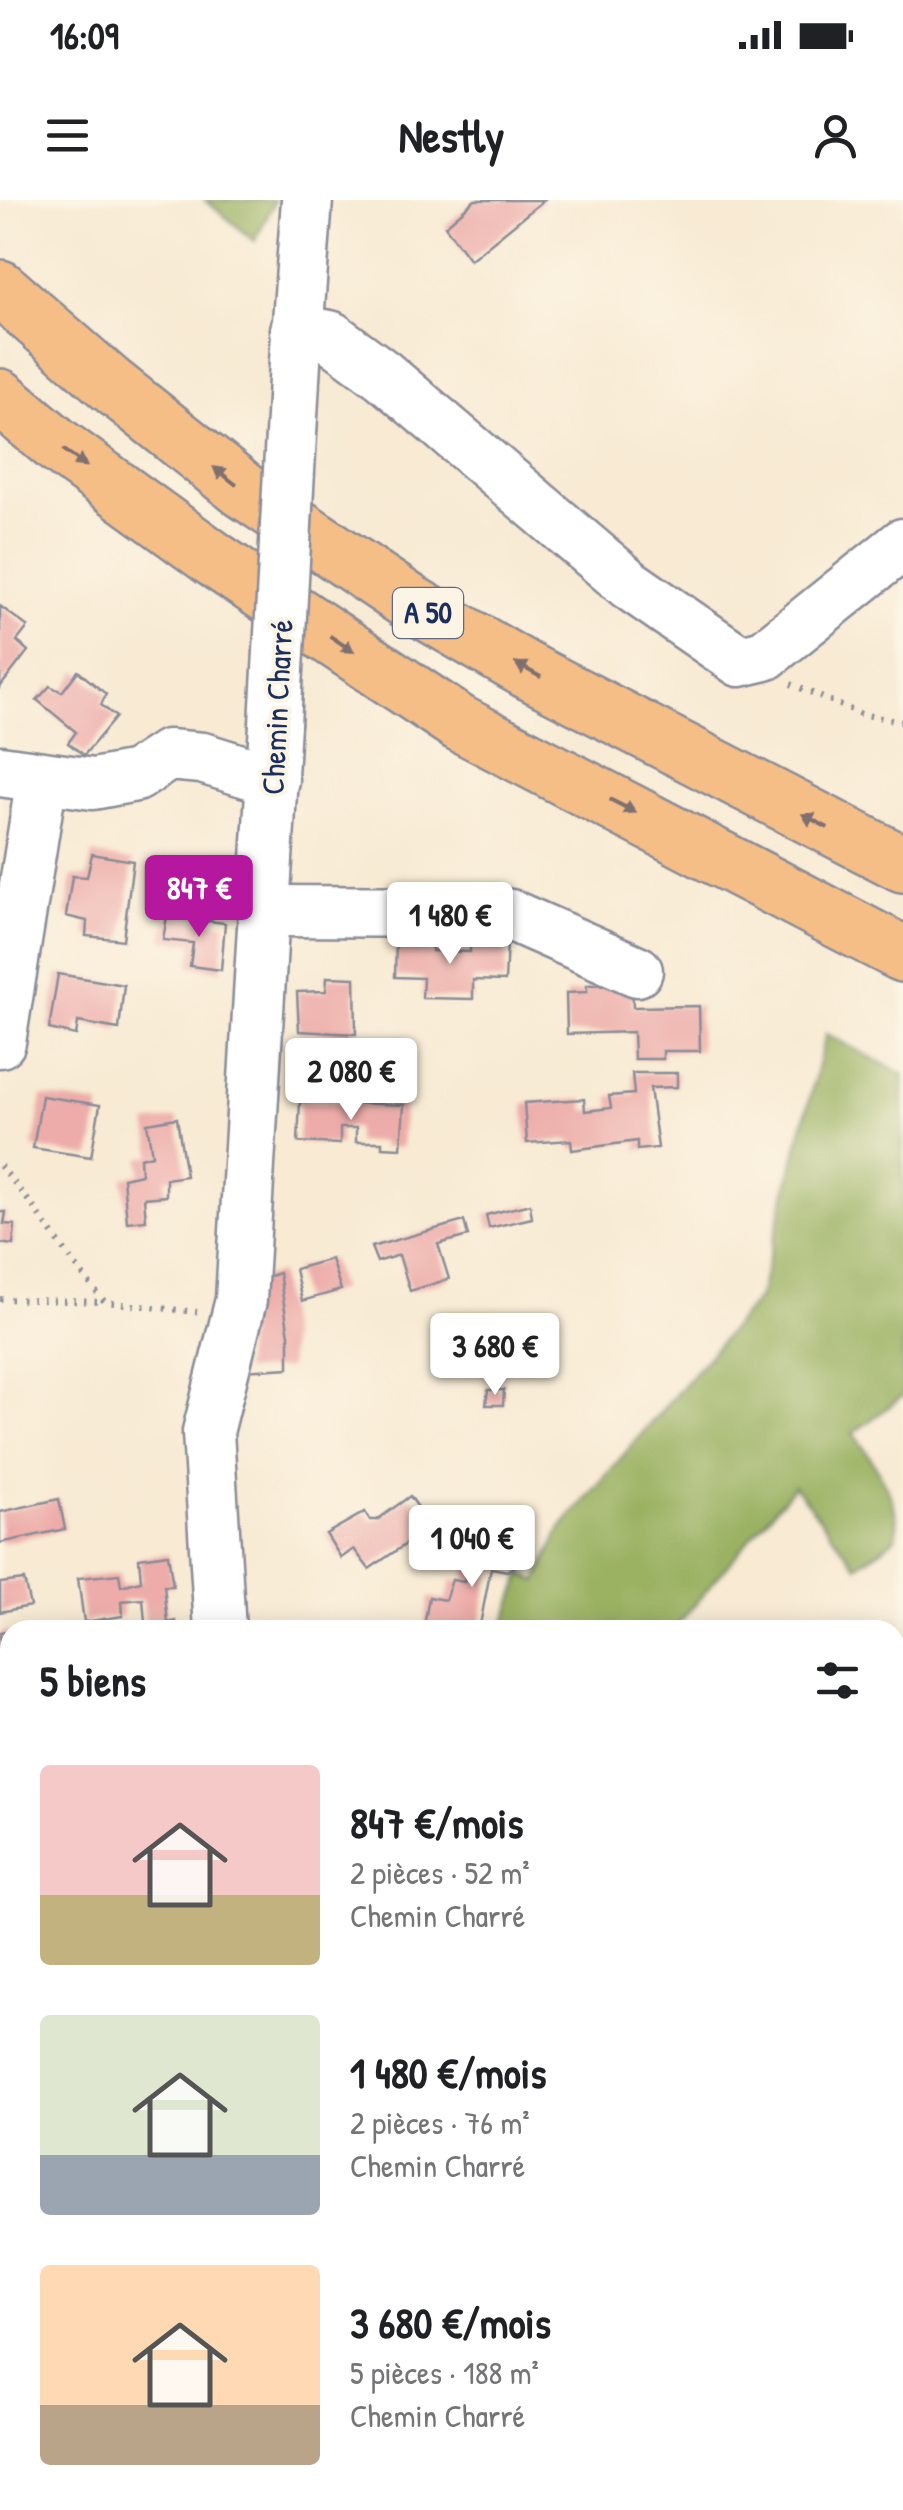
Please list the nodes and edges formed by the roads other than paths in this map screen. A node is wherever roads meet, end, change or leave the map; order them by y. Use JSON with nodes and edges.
{"nodes":[{"id":1,"x":307,"y":200,"type":"edge"},
{"id":2,"x":0,"y":288,"type":"edge"},
{"id":3,"x":295,"y":346,"type":"junction"},
{"id":4,"x":0,"y":396,"type":"edge"},
{"id":5,"x":903,"y":544,"type":"edge"},
{"id":6,"x":21,"y":775,"type":"edge"},
{"id":7,"x":273,"y":780,"type":"junction"},
{"id":8,"x":903,"y":864,"type":"edge"},
{"id":9,"x":266,"y":910,"type":"junction"},
{"id":10,"x":903,"y":954,"type":"edge"},
{"id":11,"x":638,"y":971,"type":"dead end"},
{"id":12,"x":0,"y":1042,"type":"edge"},
{"id":13,"x":219,"y":1620,"type":"edge"}],
"edges":[{"from":1,"to":3,"type":"street","name":"Chemin Charré"},
{"from":8,"to":2,"type":"highway","number":"A 50","one_way":true},
{"from":3,"to":5,"type":"street"},
{"from":3,"to":7,"type":"street","name":"Chemin Charré","bridge":true},
{"from":4,"to":10,"type":"highway","number":"A 50","one_way":true},
{"from":6,"to":7,"type":"street"},
{"from":6,"to":12,"type":"street"},
{"from":7,"to":9,"type":"street","name":"Chemin Charré"},
{"from":9,"to":11,"type":"street"},
{"from":9,"to":13,"type":"street","name":"Chemin Charré"}]}
